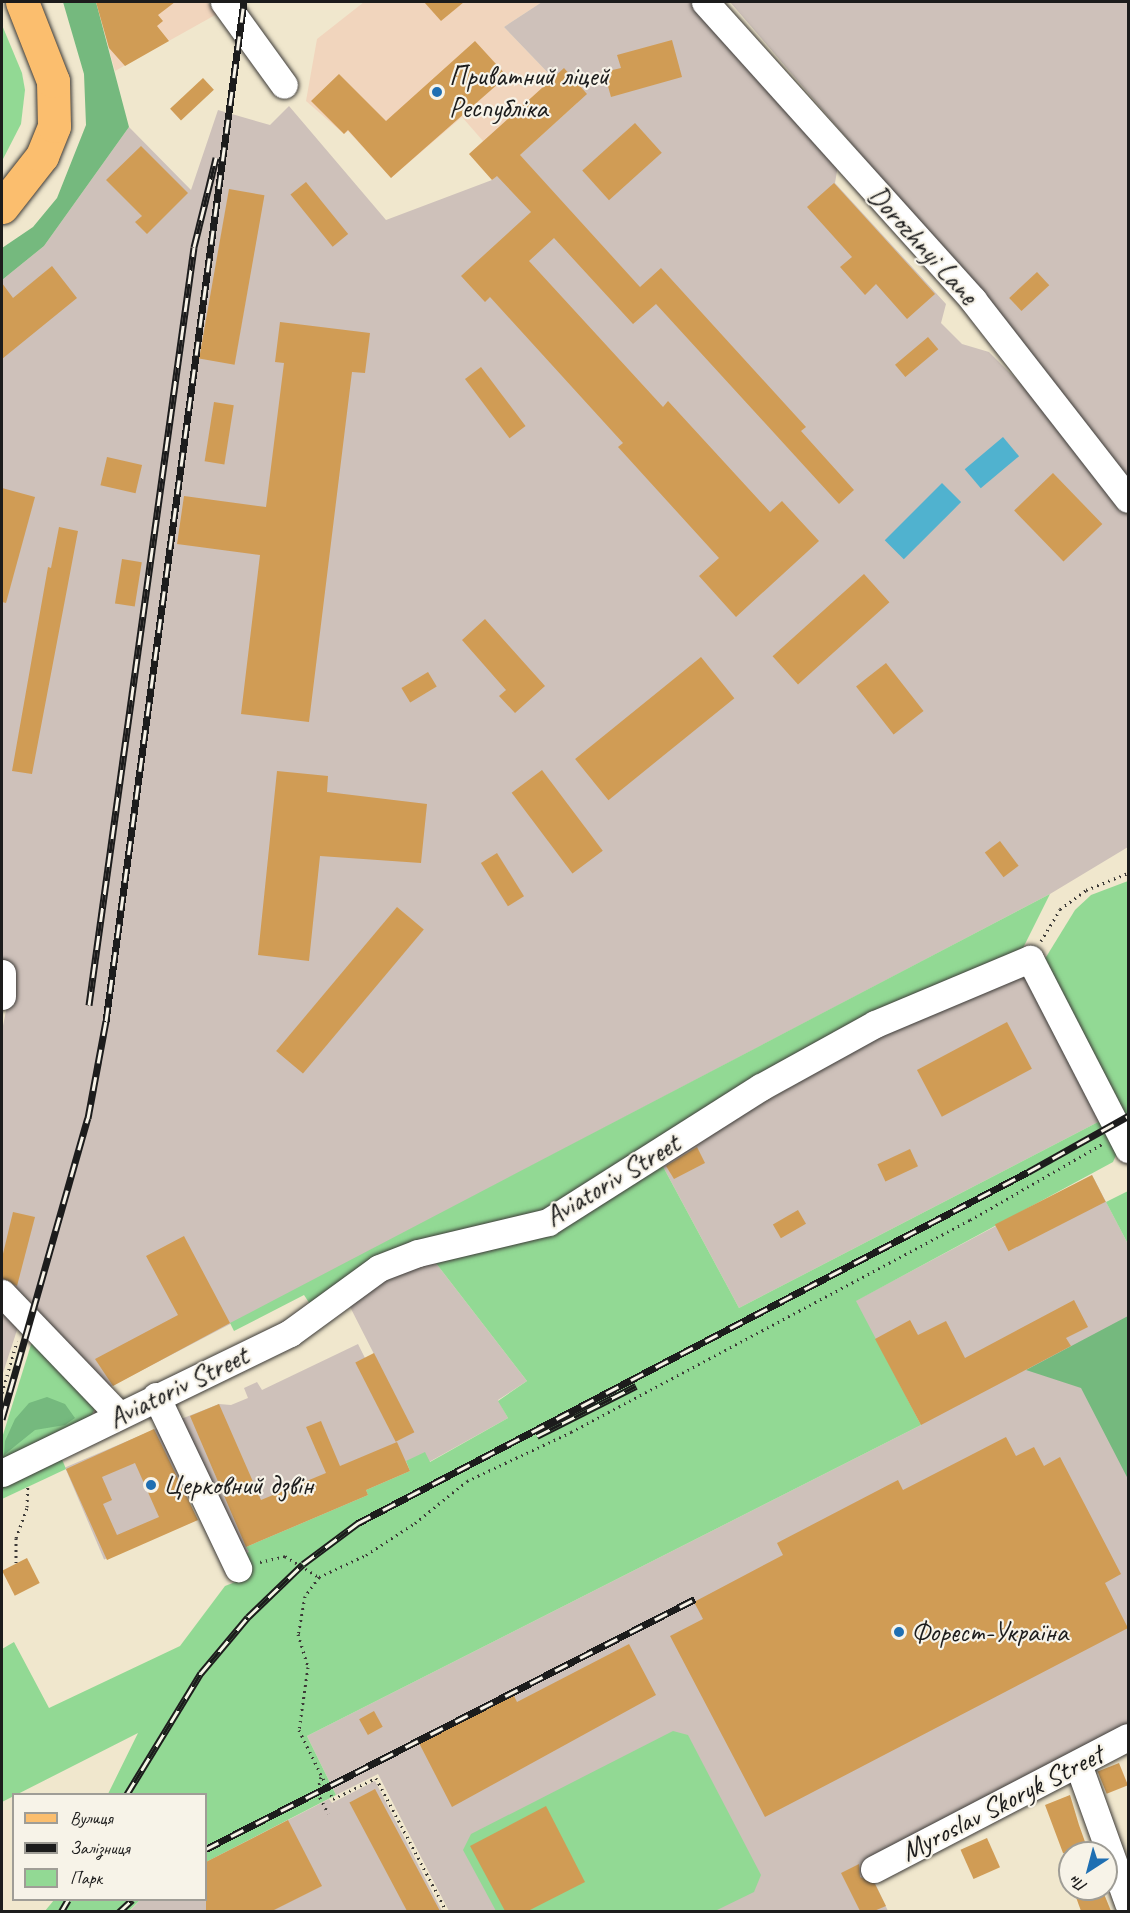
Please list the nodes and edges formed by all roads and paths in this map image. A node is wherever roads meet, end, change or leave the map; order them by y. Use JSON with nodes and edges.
{"nodes":[{"id":1,"x":22,"y":2,"type":"edge"},
{"id":2,"x":224,"y":2,"type":"edge"},
{"id":3,"x":705,"y":2,"type":"edge"},
{"id":4,"x":284,"y":85,"type":"dead end"},
{"id":5,"x":2,"y":207,"type":"edge"},
{"id":6,"x":1128,"y":499,"type":"edge"},
{"id":7,"x":1128,"y":873,"type":"edge"},
{"id":8,"x":1030,"y":959,"type":"junction"},
{"id":9,"x":2,"y":973,"type":"edge"},
{"id":10,"x":2,"y":996,"type":"edge"},
{"id":11,"x":1124,"y":1141,"type":"edge"},
{"id":12,"x":2,"y":1293,"type":"edge"},
{"id":13,"x":25,"y":1316,"type":"junction"},
{"id":14,"x":2,"y":1393,"type":"edge"},
{"id":15,"x":156,"y":1396,"type":"junction"},
{"id":16,"x":119,"y":1415,"type":"junction"},
{"id":17,"x":35,"y":1456,"type":"junction"},
{"id":18,"x":2,"y":1473,"type":"edge"},
{"id":19,"x":16,"y":1563,"type":"dead end"},
{"id":20,"x":238,"y":1568,"type":"joint"},
{"id":21,"x":319,"y":1577,"type":"junction"},
{"id":22,"x":1128,"y":1737,"type":"edge"},
{"id":23,"x":1078,"y":1764,"type":"junction"},
{"id":24,"x":321,"y":1776,"type":"junction"},
{"id":25,"x":328,"y":1813,"type":"dead end"},
{"id":26,"x":874,"y":1869,"type":"dead end"},
{"id":27,"x":1128,"y":1903,"type":"edge"},
{"id":28,"x":447,"y":1911,"type":"edge"}],
"edges":[{"from":1,"to":5,"type":"main road"},
{"from":2,"to":4,"type":"street"},
{"from":3,"to":6,"type":"street","name":"Dorozhnyi Lane"},
{"from":7,"to":8,"type":"path"},
{"from":8,"to":11,"type":"street"},
{"from":8,"to":15,"type":"street","name":"Aviatoriv Street"},
{"from":9,"to":10,"type":"street"},
{"from":11,"to":21,"type":"path"},
{"from":12,"to":13,"type":"street"},
{"from":13,"to":14,"type":"path"},
{"from":13,"to":16,"type":"street"},
{"from":15,"to":16,"type":"street","name":"Aviatoriv Street"},
{"from":15,"to":20,"type":"street"},
{"from":16,"to":17,"type":"street","name":"Aviatoriv Street"},
{"from":17,"to":18,"type":"street","name":"Aviatoriv Street"},
{"from":17,"to":19,"type":"path"},
{"from":20,"to":21,"type":"path"},
{"from":21,"to":24,"type":"path"},
{"from":22,"to":23,"type":"street","name":"Myroslav Skoryk Street"},
{"from":23,"to":26,"type":"street","name":"Myroslav Skoryk Street"},
{"from":23,"to":27,"type":"street"},
{"from":24,"to":25,"type":"path"},
{"from":24,"to":28,"type":"path"}]}
